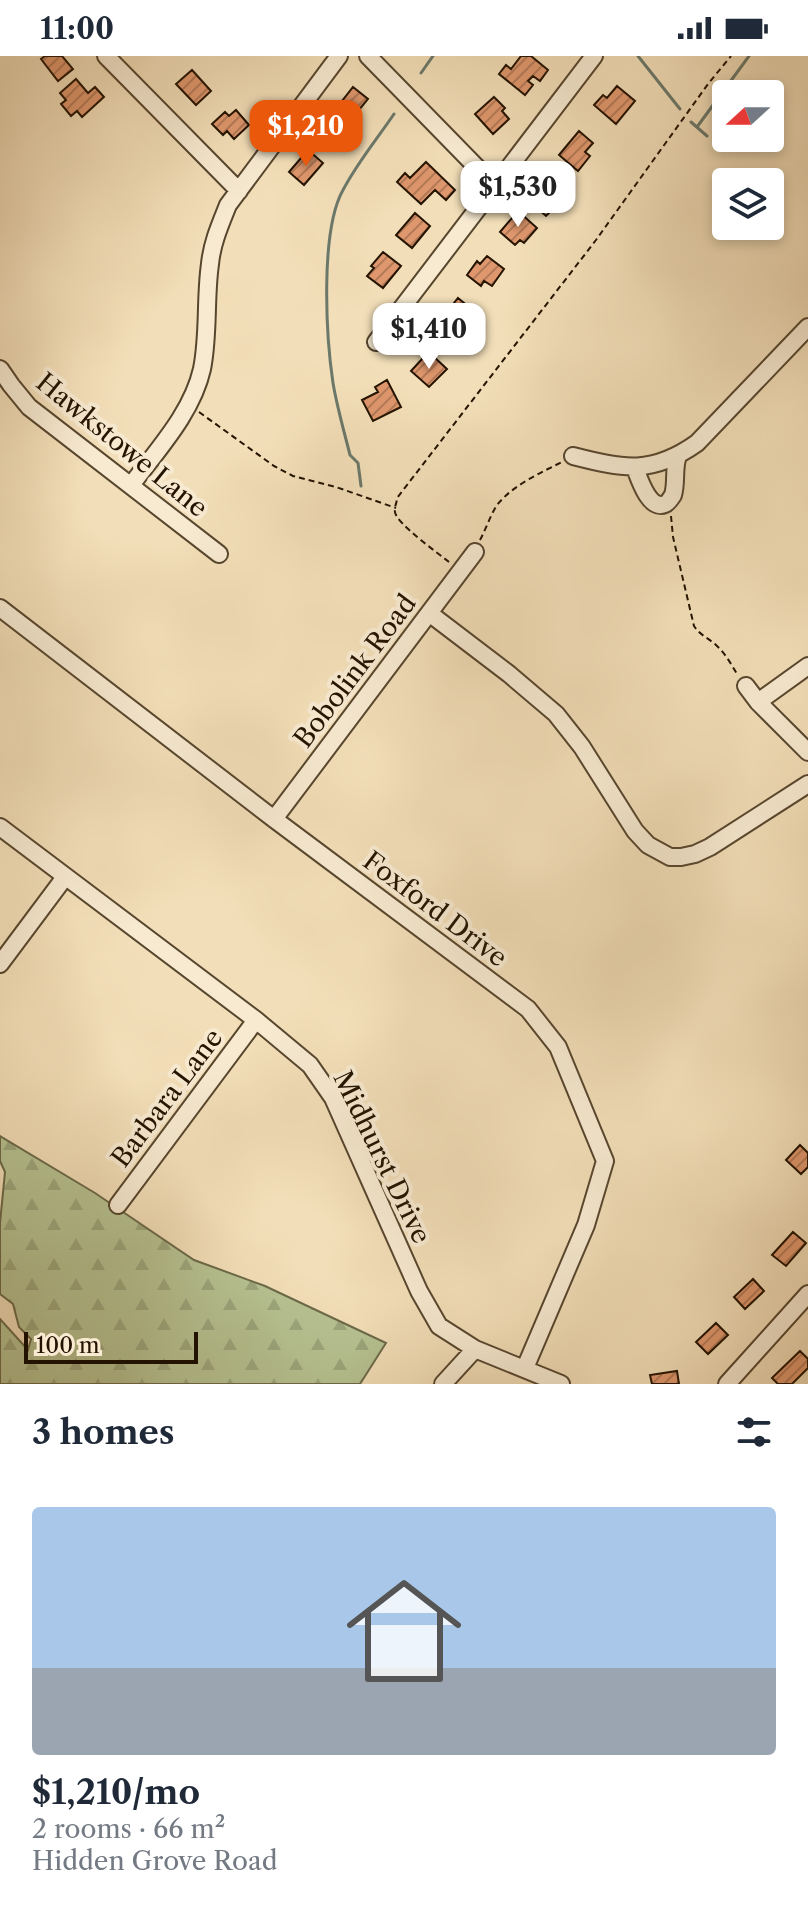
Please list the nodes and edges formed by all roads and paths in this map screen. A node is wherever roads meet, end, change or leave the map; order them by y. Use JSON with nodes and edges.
{"nodes":[{"id":1,"x":106,"y":56,"type":"edge"},
{"id":2,"x":339,"y":56,"type":"edge"},
{"id":3,"x":368,"y":56,"type":"edge"},
{"id":4,"x":594,"y":56,"type":"edge"},
{"id":5,"x":731,"y":56,"type":"edge"},
{"id":6,"x":496,"y":187,"type":"junction"},
{"id":7,"x":239,"y":191,"type":"junction"},
{"id":8,"x":808,"y":327,"type":"edge"},
{"id":9,"x":376,"y":342,"type":"dead end"},
{"id":10,"x":0,"y":369,"type":"edge"},
{"id":11,"x":189,"y":404,"type":"junction"},
{"id":12,"x":573,"y":456,"type":"joint"},
{"id":13,"x":678,"y":456,"type":"junction"},
{"id":14,"x":635,"y":468,"type":"junction"},
{"id":15,"x":132,"y":484,"type":"junction"},
{"id":16,"x":667,"y":504,"type":"junction"},
{"id":17,"x":396,"y":508,"type":"junction"},
{"id":18,"x":475,"y":552,"type":"joint"},
{"id":19,"x":219,"y":554,"type":"dead end"},
{"id":20,"x":461,"y":570,"type":"junction"},
{"id":21,"x":0,"y":608,"type":"edge"},
{"id":22,"x":429,"y":613,"type":"junction"},
{"id":23,"x":808,"y":666,"type":"edge"},
{"id":24,"x":746,"y":686,"type":"joint"},
{"id":25,"x":758,"y":702,"type":"junction"},
{"id":26,"x":808,"y":752,"type":"edge"},
{"id":27,"x":808,"y":784,"type":"edge"},
{"id":28,"x":274,"y":819,"type":"junction"},
{"id":29,"x":0,"y":827,"type":"edge"},
{"id":30,"x":65,"y":877,"type":"junction"},
{"id":31,"x":0,"y":964,"type":"edge"},
{"id":32,"x":256,"y":1020,"type":"junction"},
{"id":33,"x":118,"y":1205,"type":"dead end"},
{"id":34,"x":808,"y":1294,"type":"edge"},
{"id":35,"x":475,"y":1349,"type":"junction"},
{"id":36,"x":525,"y":1368,"type":"junction"},
{"id":37,"x":443,"y":1384,"type":"edge"},
{"id":38,"x":561,"y":1384,"type":"edge"},
{"id":39,"x":727,"y":1384,"type":"edge"}],
"edges":[{"from":1,"to":7,"type":"street"},
{"from":2,"to":7,"type":"street"},
{"from":3,"to":6,"type":"street"},
{"from":4,"to":6,"type":"street"},
{"from":5,"to":17,"type":"path"},
{"from":6,"to":9,"type":"street"},
{"from":7,"to":11,"type":"street"},
{"from":8,"to":13,"type":"street"},
{"from":10,"to":15,"type":"street","name":"Hawkstowe Lane"},
{"from":11,"to":15,"type":"street"},
{"from":11,"to":17,"type":"path"},
{"from":12,"to":14,"type":"street"},
{"from":12,"to":18,"type":"path"},
{"from":13,"to":14,"type":"street"},
{"from":13,"to":16,"type":"street"},
{"from":14,"to":16,"type":"street"},
{"from":15,"to":19,"type":"street","name":"Hawkstowe Lane"},
{"from":16,"to":24,"type":"path"},
{"from":17,"to":20,"type":"path"},
{"from":18,"to":20,"type":"street","name":"Bobolink Road"},
{"from":20,"to":22,"type":"street","name":"Bobolink Road"},
{"from":21,"to":28,"type":"street","name":"Foxford Drive"},
{"from":22,"to":27,"type":"street"},
{"from":22,"to":28,"type":"street","name":"Bobolink Road"},
{"from":23,"to":25,"type":"street"},
{"from":24,"to":25,"type":"street"},
{"from":25,"to":26,"type":"street"},
{"from":28,"to":36,"type":"street","name":"Foxford Drive"},
{"from":29,"to":30,"type":"street","name":"Midhurst Drive"},
{"from":30,"to":31,"type":"street"},
{"from":30,"to":32,"type":"street","name":"Midhurst Drive"},
{"from":32,"to":33,"type":"street","name":"Barbara Lane"},
{"from":32,"to":35,"type":"street","name":"Midhurst Drive"},
{"from":34,"to":39,"type":"street"},
{"from":35,"to":36,"type":"street","name":"Midhurst Drive"},
{"from":35,"to":37,"type":"street"},
{"from":36,"to":38,"type":"street","name":"Midhurst Drive"}]}
